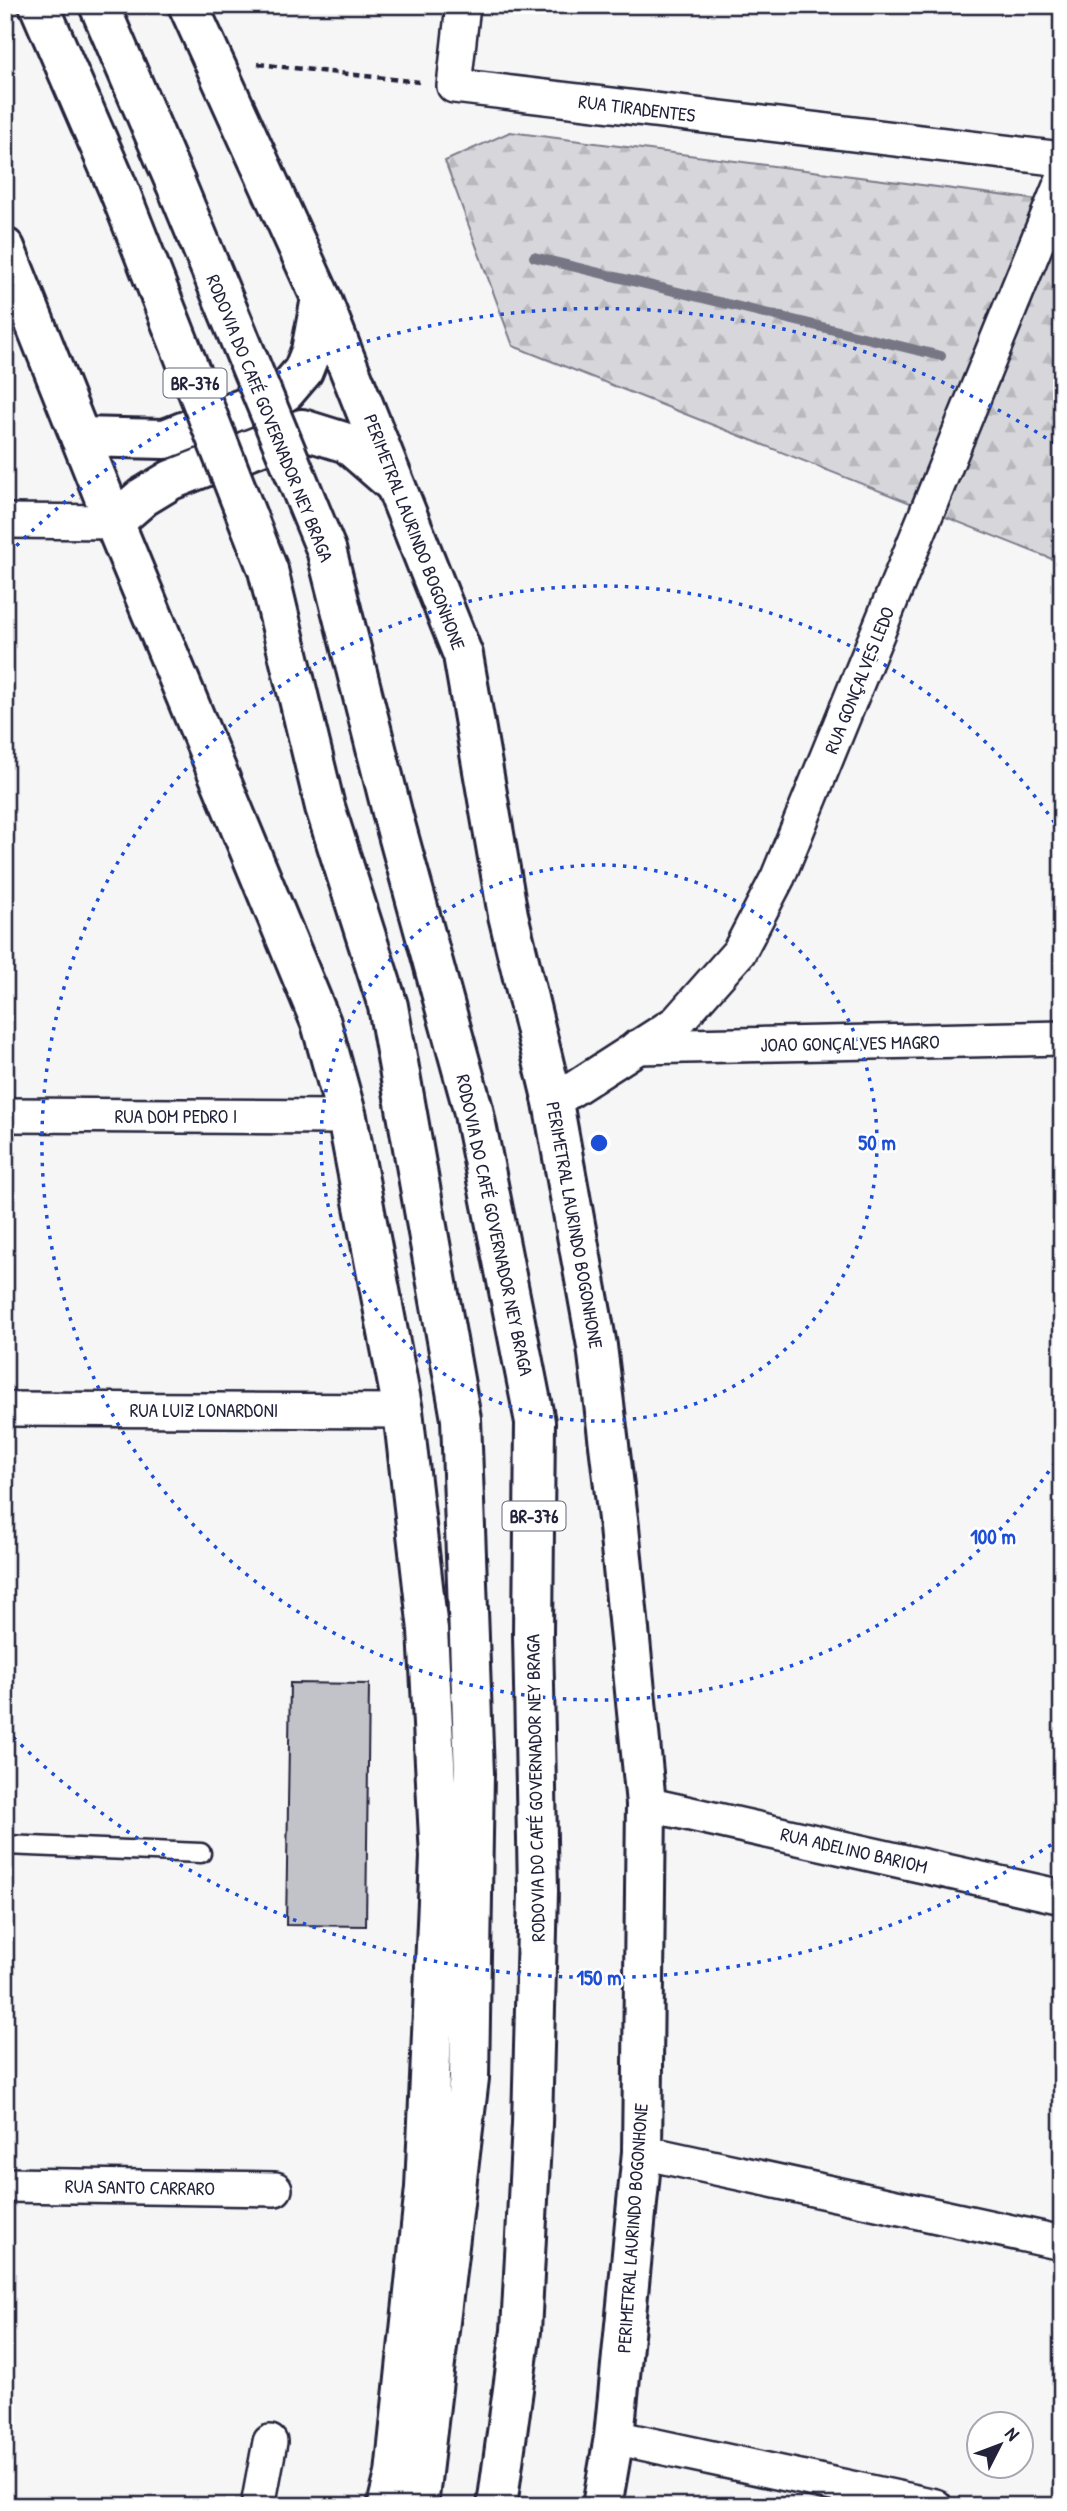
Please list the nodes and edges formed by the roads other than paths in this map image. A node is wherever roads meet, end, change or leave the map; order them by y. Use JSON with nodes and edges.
{"nodes":[{"id":1,"x":39,"y":5,"type":"edge"},
{"id":2,"x":99,"y":5,"type":"edge"},
{"id":3,"x":188,"y":5,"type":"edge"},
{"id":4,"x":463,"y":5,"type":"edge"},
{"id":5,"x":1062,"y":159,"type":"edge"},
{"id":6,"x":1062,"y":181,"type":"edge"},
{"id":7,"x":5,"y":248,"type":"edge"},
{"id":8,"x":321,"y":298,"type":"junction"},
{"id":9,"x":80,"y":437,"type":"junction"},
{"id":10,"x":400,"y":490,"type":"junction"},
{"id":11,"x":5,"y":521,"type":"edge"},
{"id":12,"x":114,"y":522,"type":"junction"},
{"id":13,"x":1062,"y":1038,"type":"edge"},
{"id":14,"x":638,"y":1047,"type":"junction"},
{"id":15,"x":553,"y":1102,"type":"junction"},
{"id":16,"x":6,"y":1115,"type":"edge"},
{"id":17,"x":347,"y":1117,"type":"junction"},
{"id":18,"x":5,"y":1127,"type":"edge"},
{"id":19,"x":5,"y":1409,"type":"edge"},
{"id":20,"x":403,"y":1411,"type":"junction"},
{"id":21,"x":646,"y":1804,"type":"junction"},
{"id":22,"x":5,"y":1845,"type":"edge"},
{"id":23,"x":201,"y":1853,"type":"dead end"},
{"id":24,"x":1062,"y":1897,"type":"edge"},
{"id":25,"x":642,"y":2152,"type":"junction"},
{"id":26,"x":5,"y":2185,"type":"edge"},
{"id":27,"x":275,"y":2189,"type":"dead end"},
{"id":28,"x":1062,"y":2243,"type":"edge"},
{"id":29,"x":614,"y":2437,"type":"junction"},
{"id":30,"x":270,"y":2442,"type":"dead end"},
{"id":31,"x":258,"y":2506,"type":"edge"},
{"id":32,"x":387,"y":2506,"type":"edge"},
{"id":33,"x":418,"y":2506,"type":"edge"},
{"id":34,"x":497,"y":2506,"type":"edge"},
{"id":35,"x":602,"y":2506,"type":"edge"},
{"id":36,"x":935,"y":2506,"type":"edge"}],
"edges":[{"from":1,"to":33,"type":"main road","number":"BR-376","bridge":true},
{"from":2,"to":34,"type":"main road","name":"RODOVIA DO CAFÉ GOVERNADOR NEY BRAGA","number":"BR-376","bridge":true},
{"from":3,"to":8,"type":"main road","name":"PERIMETRAL LAURINDO BOGONHONE"},
{"from":4,"to":5,"type":"street","name":"RUA TIRADENTES"},
{"from":6,"to":14,"type":"street","name":"RUA GONÇALVES LEDO"},
{"from":7,"to":9,"type":"main road"},
{"from":8,"to":9,"type":"main road"},
{"from":8,"to":10,"type":"main road","name":"PERIMETRAL LAURINDO BOGONHONE"},
{"from":9,"to":12,"type":"main road"},
{"from":10,"to":12,"type":"main road"},
{"from":10,"to":15,"type":"main road","name":"PERIMETRAL LAURINDO BOGONHONE"},
{"from":11,"to":12,"type":"street"},
{"from":12,"to":17,"type":"main road"},
{"from":13,"to":14,"type":"street","name":"JOAO GONÇALVES MAGRO"},
{"from":14,"to":15,"type":"street","name":"RUA GONÇALVES LEDO"},
{"from":15,"to":21,"type":"main road","name":"PERIMETRAL LAURINDO BOGONHONE"},
{"from":16,"to":17,"type":"street","name":"RUA DOM PEDRO I"},
{"from":16,"to":18,"type":"street"},
{"from":17,"to":20,"type":"main road"},
{"from":19,"to":20,"type":"street","name":"RUA LUIZ LONARDONI"},
{"from":20,"to":32,"type":"main road"},
{"from":21,"to":24,"type":"street","name":"RUA ADELINO BARIOM"},
{"from":21,"to":25,"type":"main road","name":"PERIMETRAL LAURINDO BOGONHONE"},
{"from":22,"to":23,"type":"lane"},
{"from":25,"to":28,"type":"street"},
{"from":25,"to":29,"type":"main road","name":"PERIMETRAL LAURINDO BOGONHONE"},
{"from":26,"to":27,"type":"street","name":"RUA SANTO CARRARO"},
{"from":29,"to":35,"type":"main road","name":"PERIMETRAL LAURINDO BOGONHONE"},
{"from":29,"to":36,"type":"street"},
{"from":30,"to":31,"type":"street"}]}
